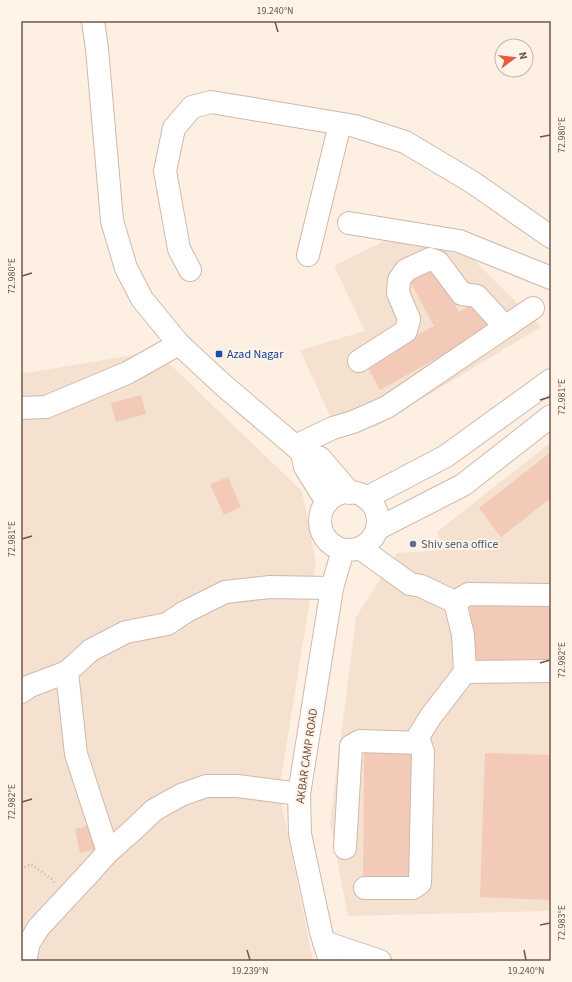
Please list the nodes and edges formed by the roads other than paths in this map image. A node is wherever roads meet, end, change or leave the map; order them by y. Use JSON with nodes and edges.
{"nodes":[{"id":1,"x":93,"y":21,"type":"edge"},
{"id":2,"x":340,"y":124,"type":"junction"},
{"id":3,"x":349,"y":223,"type":"dead end"},
{"id":4,"x":551,"y":237,"type":"edge"},
{"id":5,"x":308,"y":255,"type":"dead end"},
{"id":6,"x":190,"y":270,"type":"dead end"},
{"id":7,"x":551,"y":278,"type":"edge"},
{"id":8,"x":533,"y":308,"type":"dead end"},
{"id":9,"x":505,"y":327,"type":"junction"},
{"id":10,"x":179,"y":344,"type":"junction"},
{"id":11,"x":359,"y":362,"type":"dead end"},
{"id":12,"x":551,"y":380,"type":"edge"},
{"id":13,"x":21,"y":408,"type":"edge"},
{"id":14,"x":551,"y":416,"type":"edge"},
{"id":15,"x":298,"y":449,"type":"junction"},
{"id":16,"x":446,"y":456,"type":"junction"},
{"id":17,"x":464,"y":485,"type":"junction"},
{"id":18,"x":358,"y":495,"type":"junction"},
{"id":19,"x":327,"y":502,"type":"junction"},
{"id":20,"x":363,"y":542,"type":"junction"},
{"id":21,"x":332,"y":588,"type":"junction"},
{"id":22,"x":551,"y":595,"type":"edge"},
{"id":23,"x":455,"y":602,"type":"junction"},
{"id":24,"x":551,"y":671,"type":"edge"},
{"id":25,"x":67,"y":672,"type":"junction"},
{"id":26,"x":465,"y":672,"type":"junction"},
{"id":27,"x":21,"y":692,"type":"edge"},
{"id":28,"x":420,"y":743,"type":"junction"},
{"id":29,"x":300,"y":794,"type":"junction"},
{"id":30,"x":345,"y":848,"type":"dead end"},
{"id":31,"x":108,"y":852,"type":"junction"},
{"id":32,"x":365,"y":888,"type":"dead end"},
{"id":33,"x":327,"y":952,"type":"edge"},
{"id":34,"x":25,"y":961,"type":"edge"},
{"id":35,"x":380,"y":961,"type":"edge"}],
"edges":[{"from":1,"to":10,"type":"street"},
{"from":2,"to":4,"type":"street"},
{"from":2,"to":5,"type":"street"},
{"from":2,"to":6,"type":"street"},
{"from":3,"to":7,"type":"street"},
{"from":8,"to":9,"type":"street"},
{"from":9,"to":11,"type":"street"},
{"from":9,"to":15,"type":"street"},
{"from":10,"to":13,"type":"street"},
{"from":10,"to":15,"type":"street"},
{"from":12,"to":16,"type":"street"},
{"from":14,"to":17,"type":"street"},
{"from":15,"to":18,"type":"street"},
{"from":15,"to":19,"type":"street"},
{"from":16,"to":17,"type":"street"},
{"from":16,"to":18,"type":"street"},
{"from":17,"to":20,"type":"street"},
{"from":18,"to":19,"type":"street"},
{"from":18,"to":20,"type":"street"},
{"from":19,"to":20,"type":"street"},
{"from":20,"to":21,"type":"street","name":"AKBAR CAMP ROAD"},
{"from":20,"to":23,"type":"street"},
{"from":21,"to":25,"type":"street"},
{"from":21,"to":29,"type":"street","name":"AKBAR CAMP ROAD"},
{"from":22,"to":23,"type":"street"},
{"from":23,"to":26,"type":"street"},
{"from":24,"to":26,"type":"street"},
{"from":25,"to":27,"type":"street"},
{"from":25,"to":31,"type":"street"},
{"from":26,"to":28,"type":"street"},
{"from":28,"to":30,"type":"street"},
{"from":28,"to":32,"type":"street"},
{"from":29,"to":31,"type":"street"},
{"from":29,"to":33,"type":"street","name":"AKBAR CAMP ROAD"},
{"from":31,"to":34,"type":"street"},
{"from":33,"to":35,"type":"street"}]}
